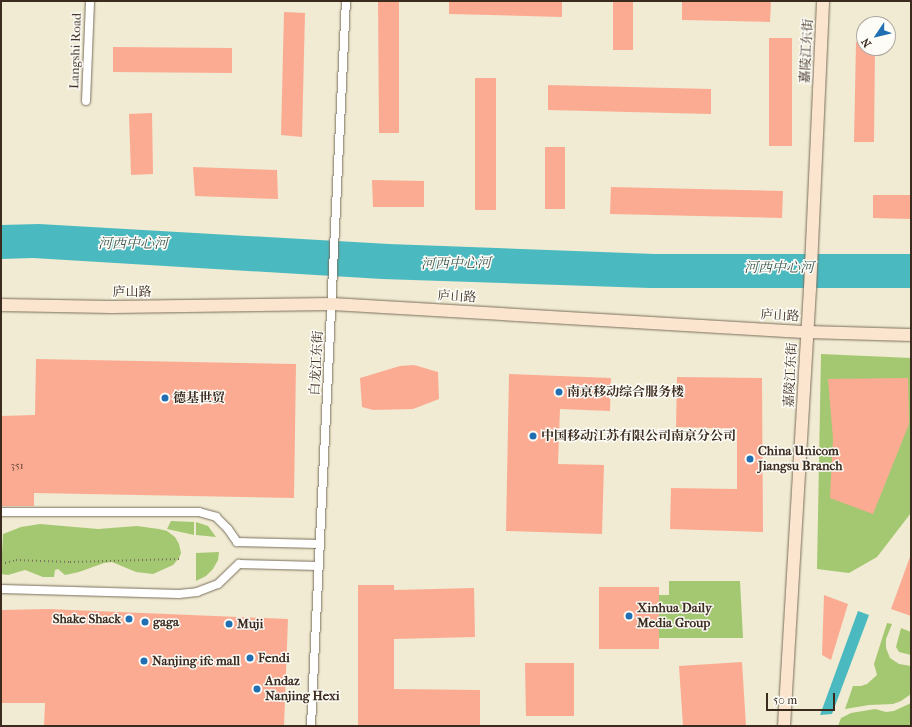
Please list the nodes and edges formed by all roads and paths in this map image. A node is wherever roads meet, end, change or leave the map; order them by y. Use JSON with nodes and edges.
{"nodes":[{"id":1,"x":90,"y":1,"type":"edge"},
{"id":2,"x":346,"y":1,"type":"edge"},
{"id":3,"x":823,"y":1,"type":"edge"},
{"id":4,"x":86,"y":101,"type":"dead end"},
{"id":5,"x":332,"y":304,"type":"junction"},
{"id":6,"x":1,"y":305,"type":"edge"},
{"id":7,"x":807,"y":332,"type":"junction"},
{"id":8,"x":911,"y":335,"type":"edge"},
{"id":9,"x":1,"y":512,"type":"edge"},
{"id":10,"x":319,"y":544,"type":"junction"},
{"id":11,"x":181,"y":558,"type":"dead end"},
{"id":12,"x":1,"y":564,"type":"edge"},
{"id":13,"x":318,"y":566,"type":"junction"},
{"id":14,"x":1,"y":589,"type":"edge"},
{"id":15,"x":311,"y":726,"type":"edge"},
{"id":16,"x":784,"y":726,"type":"edge"}],
"edges":[{"from":1,"to":4,"type":"street","name":"Langshi Road"},
{"from":2,"to":5,"type":"street","name":"白龙江东街"},
{"from":3,"to":7,"type":"main road","name":"嘉陵江东街"},
{"from":5,"to":6,"type":"main road","name":"庐山路"},
{"from":5,"to":7,"type":"main road","name":"庐山路"},
{"from":5,"to":10,"type":"street","name":"白龙江东街"},
{"from":7,"to":8,"type":"main road","name":"庐山路"},
{"from":7,"to":16,"type":"main road","name":"嘉陵江东街"},
{"from":9,"to":10,"type":"street"},
{"from":10,"to":13,"type":"street","name":"白龙江东街"},
{"from":11,"to":12,"type":"path"},
{"from":13,"to":14,"type":"street"},
{"from":13,"to":15,"type":"street","name":"白龙江东街"}]}
